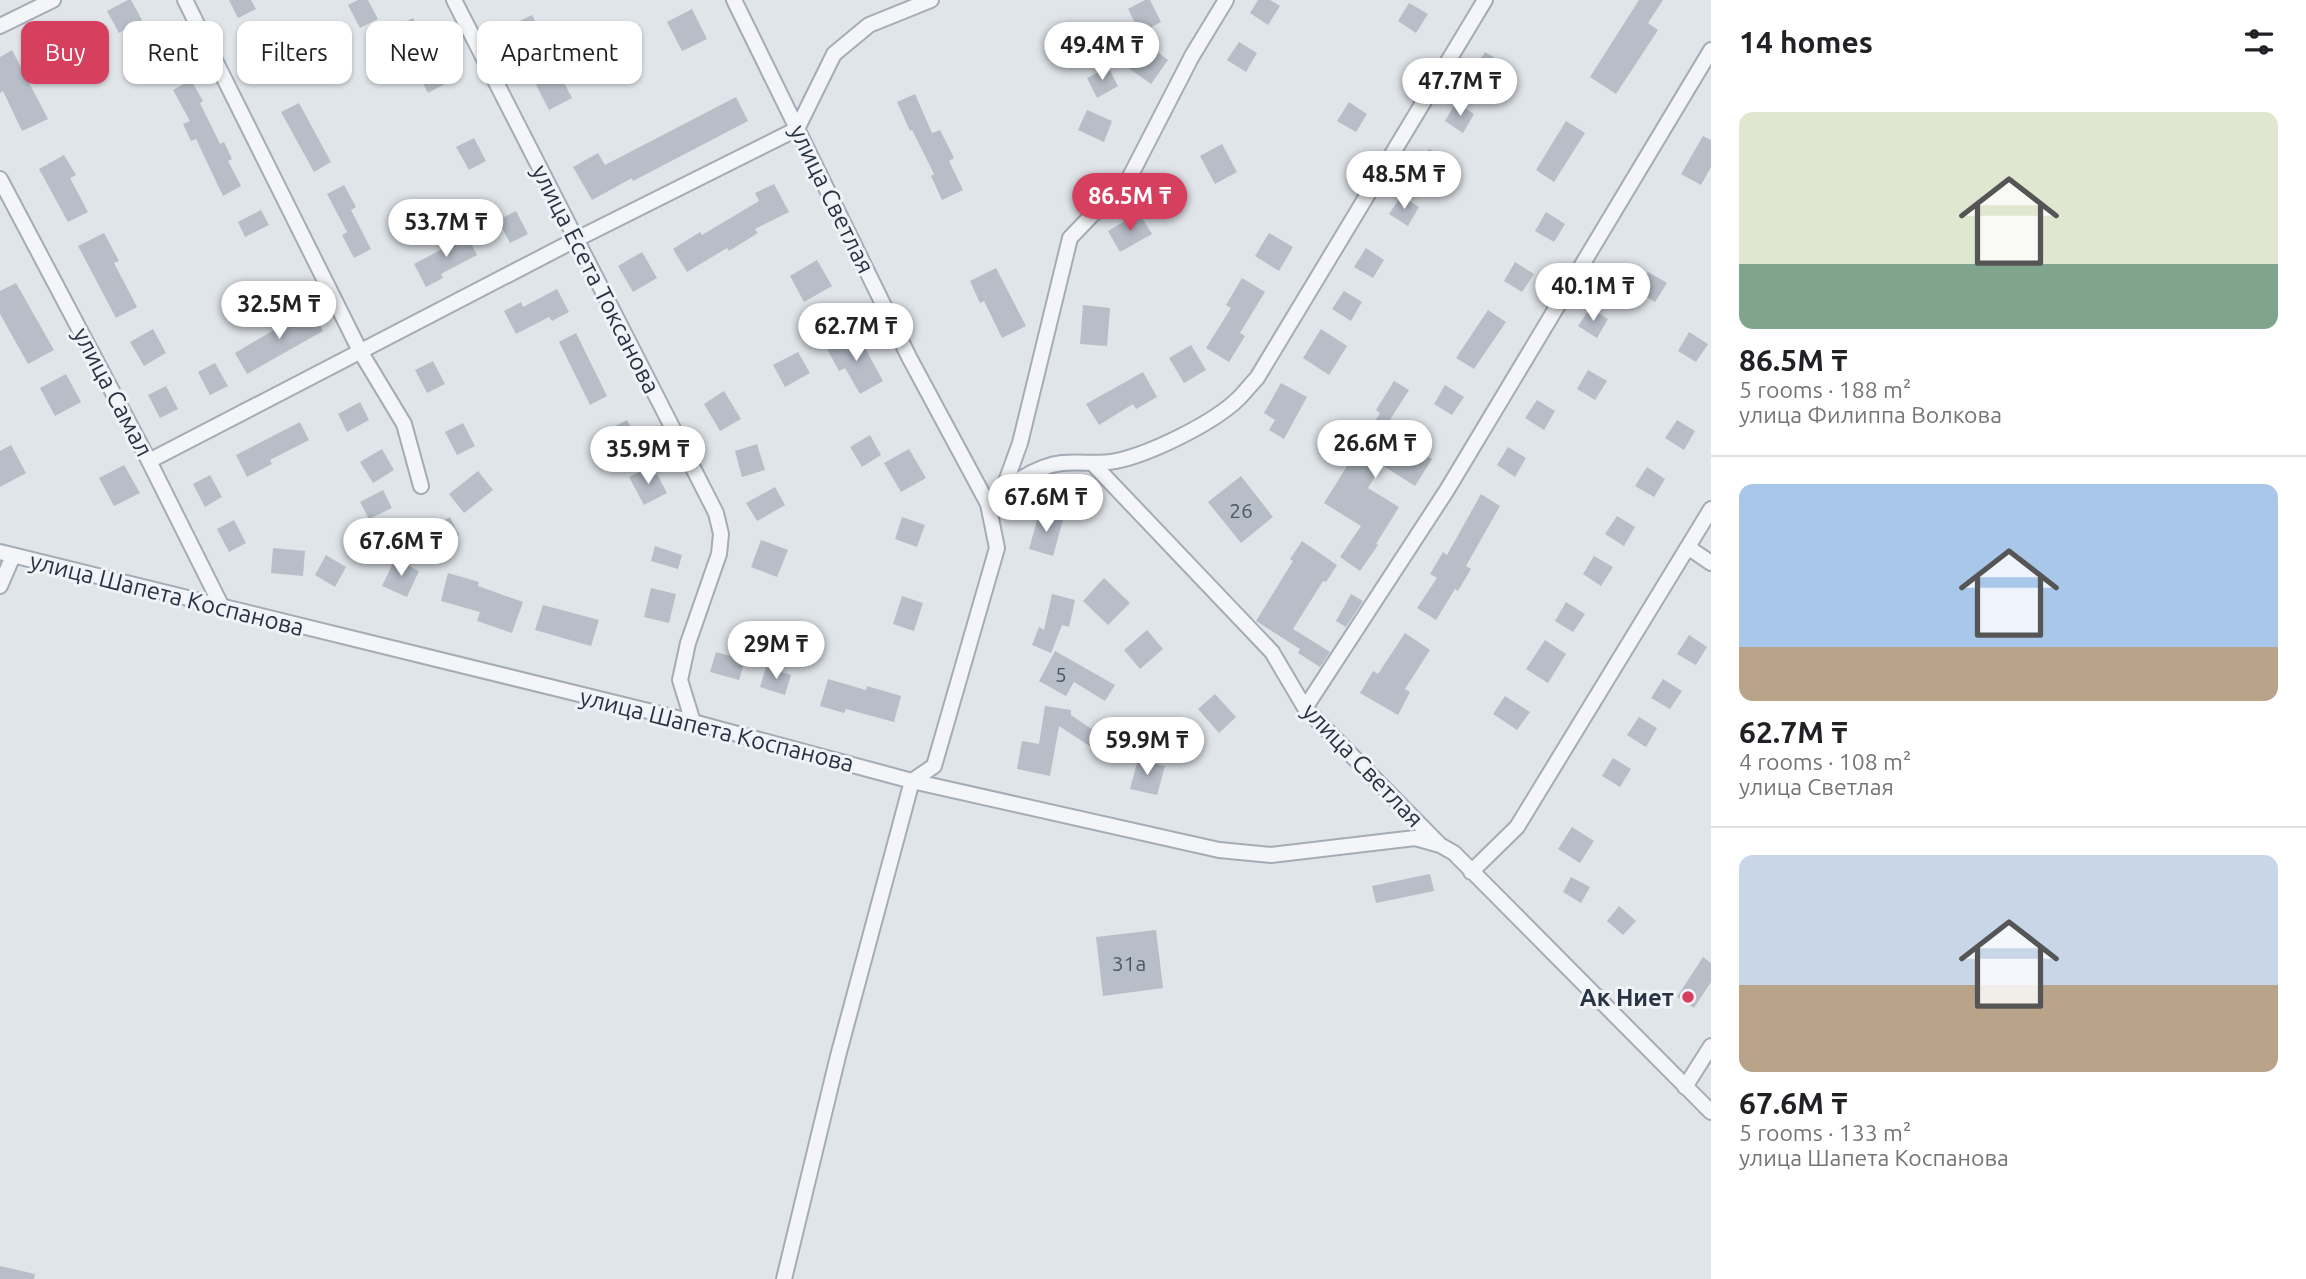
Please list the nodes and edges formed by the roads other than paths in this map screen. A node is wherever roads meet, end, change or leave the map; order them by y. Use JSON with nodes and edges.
{"nodes":[{"id":1,"x":53,"y":0,"type":"edge"},
{"id":2,"x":185,"y":0,"type":"edge"},
{"id":3,"x":454,"y":0,"type":"edge"},
{"id":4,"x":734,"y":0,"type":"edge"},
{"id":5,"x":931,"y":0,"type":"edge"},
{"id":6,"x":1226,"y":0,"type":"edge"},
{"id":7,"x":1485,"y":0,"type":"edge"},
{"id":8,"x":0,"y":26,"type":"edge"},
{"id":9,"x":1711,"y":50,"type":"edge"},
{"id":10,"x":797,"y":129,"type":"junction"},
{"id":11,"x":0,"y":179,"type":"edge"},
{"id":12,"x":575,"y":240,"type":"junction"},
{"id":13,"x":360,"y":351,"type":"junction"},
{"id":14,"x":149,"y":461,"type":"junction"},
{"id":15,"x":1094,"y":465,"type":"junction"},
{"id":16,"x":421,"y":486,"type":"dead end"},
{"id":17,"x":1003,"y":490,"type":"junction"},
{"id":18,"x":988,"y":503,"type":"junction"},
{"id":19,"x":1711,"y":509,"type":"edge"},
{"id":20,"x":1689,"y":548,"type":"junction"},
{"id":21,"x":6,"y":554,"type":"edge"},
{"id":22,"x":1711,"y":563,"type":"edge"},
{"id":23,"x":0,"y":586,"type":"edge"},
{"id":24,"x":222,"y":607,"type":"junction"},
{"id":25,"x":1305,"y":708,"type":"junction"},
{"id":26,"x":693,"y":722,"type":"junction"},
{"id":27,"x":912,"y":781,"type":"junction"},
{"id":28,"x":1440,"y":845,"type":"junction"},
{"id":29,"x":1471,"y":872,"type":"junction"},
{"id":30,"x":1711,"y":1046,"type":"edge"},
{"id":31,"x":1685,"y":1087,"type":"junction"},
{"id":32,"x":1711,"y":1112,"type":"edge"},
{"id":33,"x":784,"y":1279,"type":"edge"}],
"edges":[{"from":1,"to":8,"type":"street"},
{"from":2,"to":13,"type":"street"},
{"from":3,"to":12,"type":"street","name":"улица Есета Токсанова"},
{"from":4,"to":10,"type":"street","name":"улица Светлая"},
{"from":5,"to":10,"type":"street"},
{"from":6,"to":17,"type":"street"},
{"from":7,"to":15,"type":"street"},
{"from":9,"to":25,"type":"street"},
{"from":10,"to":12,"type":"street"},
{"from":10,"to":18,"type":"street","name":"улица Светлая"},
{"from":11,"to":14,"type":"street","name":"улица Самал"},
{"from":12,"to":13,"type":"street"},
{"from":12,"to":26,"type":"street","name":"улица Есета Токсанова"},
{"from":13,"to":14,"type":"street"},
{"from":13,"to":16,"type":"street"},
{"from":14,"to":24,"type":"street","name":"улица Самал"},
{"from":15,"to":17,"type":"street"},
{"from":15,"to":25,"type":"street","name":"улица Светлая"},
{"from":17,"to":18,"type":"street"},
{"from":18,"to":27,"type":"street","name":"улица Светлая"},
{"from":19,"to":20,"type":"street"},
{"from":20,"to":22,"type":"street"},
{"from":20,"to":29,"type":"street"},
{"from":21,"to":23,"type":"street"},
{"from":21,"to":24,"type":"street","name":"улица Шапета Коспанова"},
{"from":24,"to":26,"type":"street","name":"улица Шапета Коспанова"},
{"from":25,"to":28,"type":"street","name":"улица Светлая"},
{"from":26,"to":27,"type":"street","name":"улица Шапета Коспанова"},
{"from":27,"to":28,"type":"street","name":"улица Шапета Коспанова"},
{"from":27,"to":33,"type":"street"},
{"from":28,"to":29,"type":"street","name":"улица Светлая"},
{"from":29,"to":31,"type":"street","name":"улица Светлая"},
{"from":30,"to":31,"type":"street"},
{"from":31,"to":32,"type":"street","name":"улица Светлая"}]}
